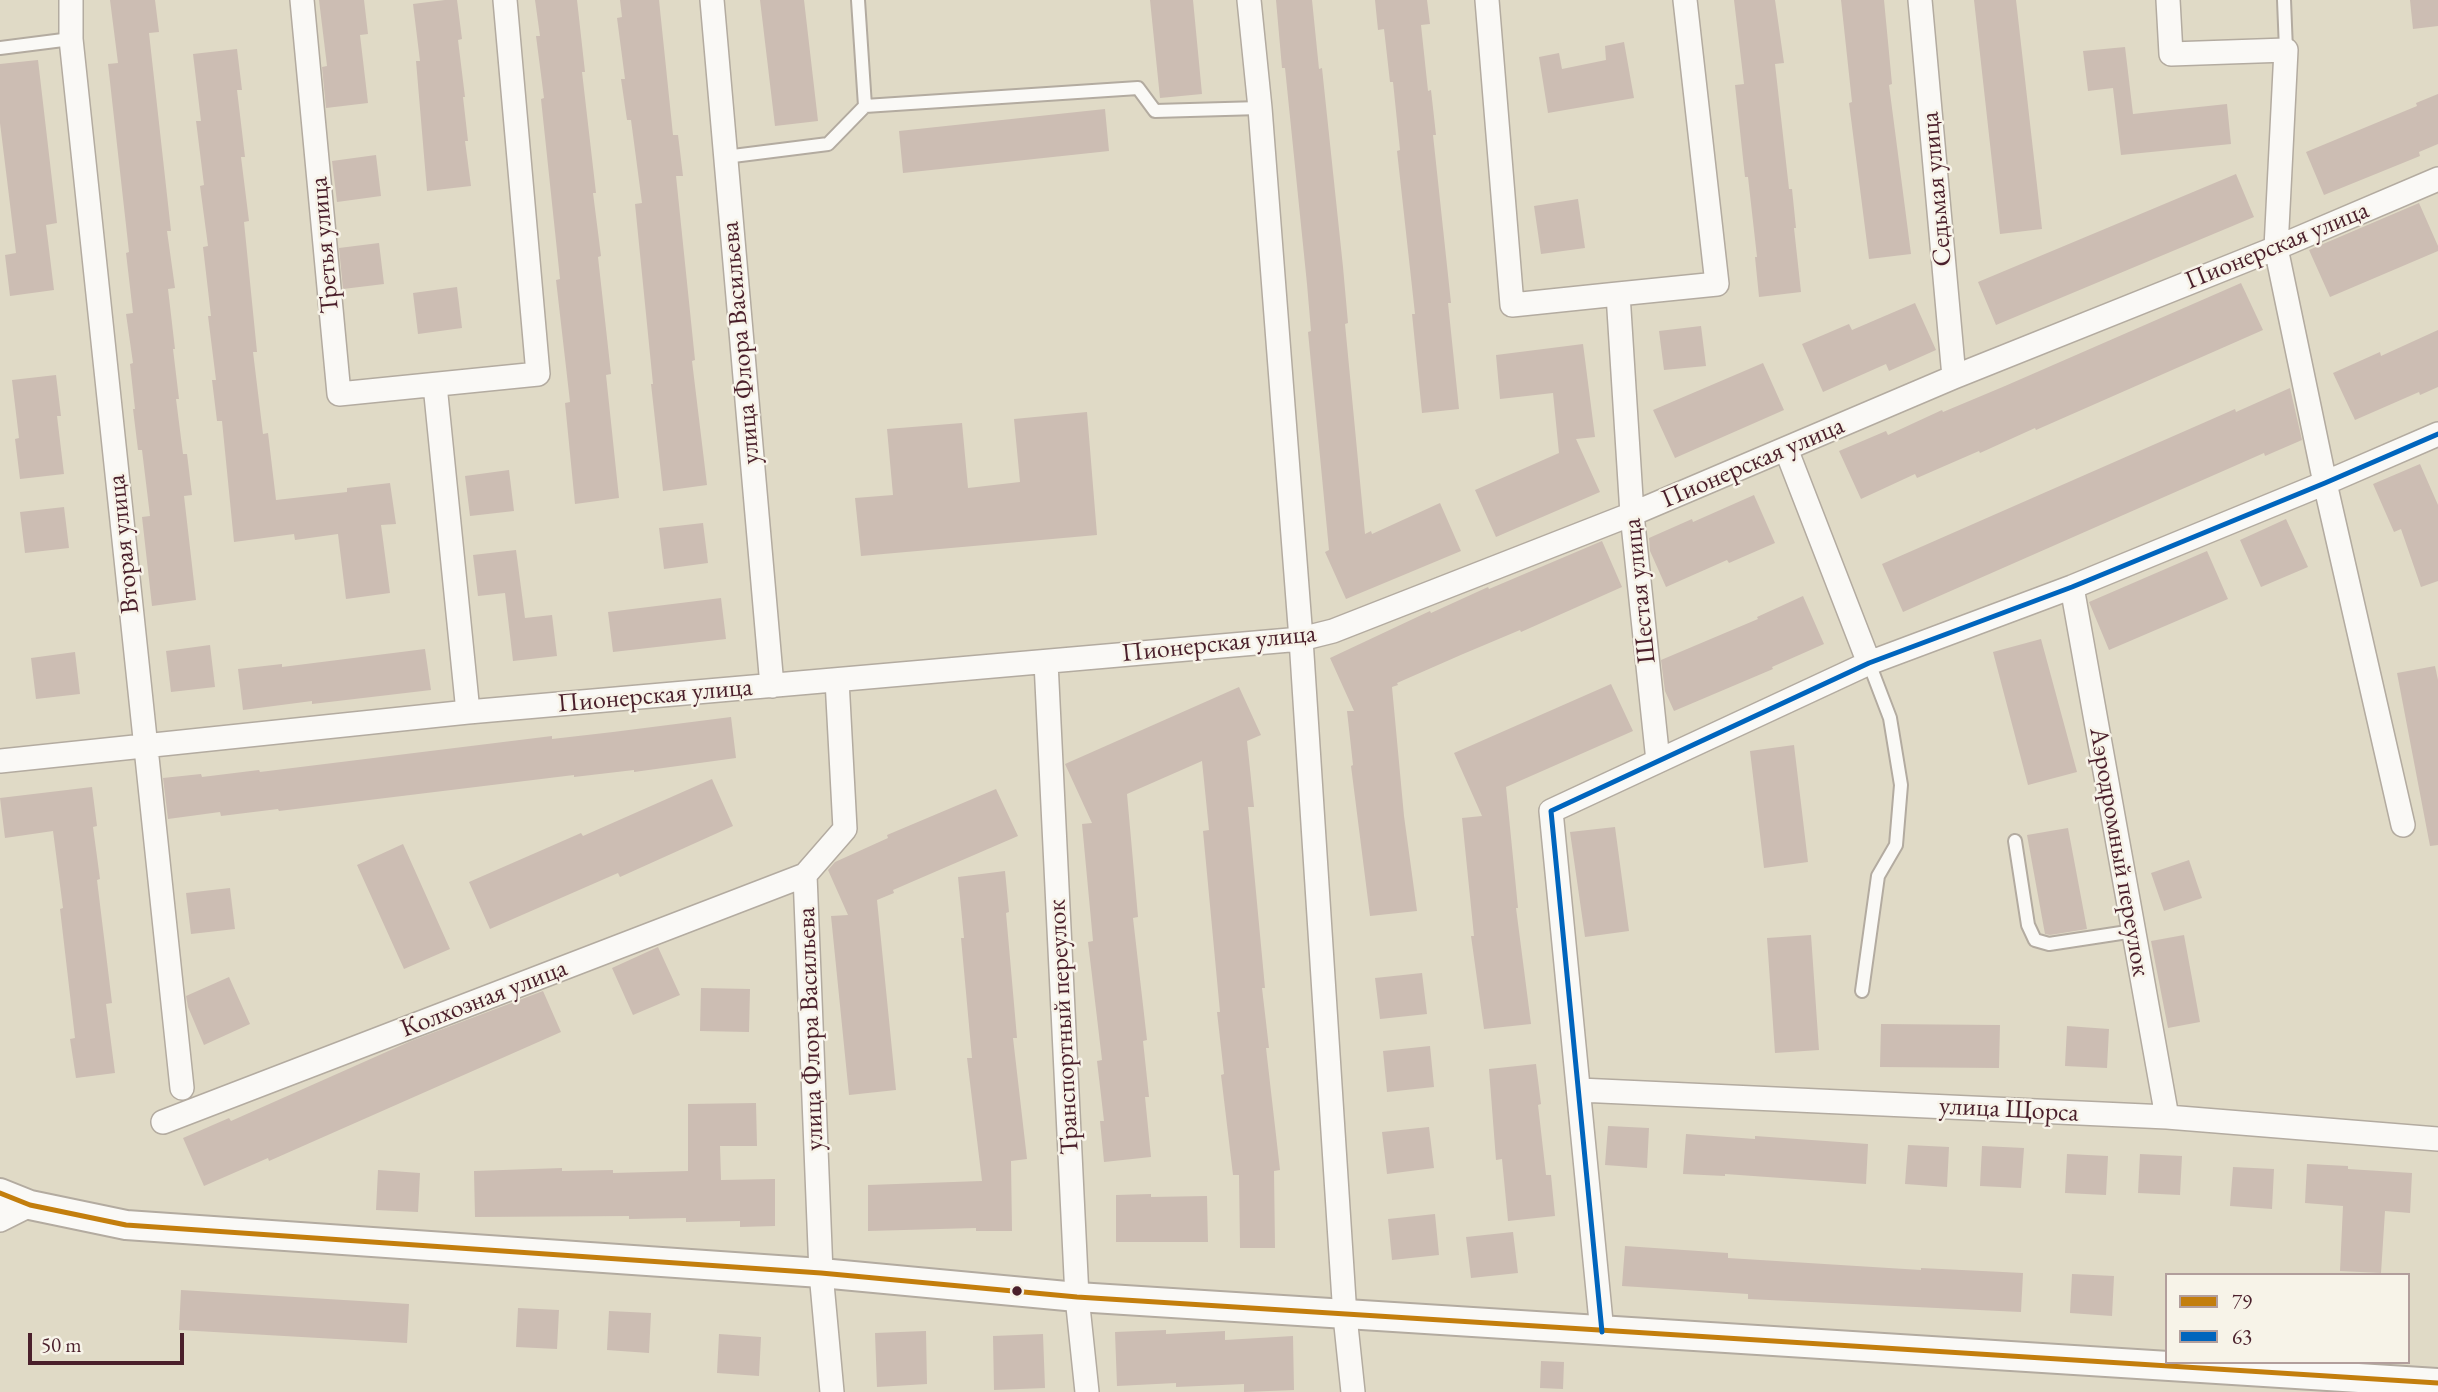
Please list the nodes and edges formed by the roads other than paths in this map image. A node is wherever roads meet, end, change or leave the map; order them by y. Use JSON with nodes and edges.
{"nodes":[{"id":1,"x":71,"y":0,"type":"edge"},
{"id":2,"x":302,"y":0,"type":"edge"},
{"id":3,"x":505,"y":0,"type":"edge"},
{"id":4,"x":712,"y":0,"type":"edge"},
{"id":5,"x":858,"y":0,"type":"edge"},
{"id":6,"x":1249,"y":0,"type":"edge"},
{"id":7,"x":1487,"y":0,"type":"edge"},
{"id":8,"x":1685,"y":0,"type":"edge"},
{"id":9,"x":1920,"y":0,"type":"edge"},
{"id":10,"x":2168,"y":0,"type":"edge"},
{"id":11,"x":2284,"y":0,"type":"edge"},
{"id":12,"x":71,"y":39,"type":"junction"},
{"id":13,"x":0,"y":47,"type":"edge"},
{"id":14,"x":2286,"y":50,"type":"junction"},
{"id":15,"x":865,"y":106,"type":"junction"},
{"id":16,"x":1260,"y":108,"type":"junction"},
{"id":17,"x":725,"y":157,"type":"junction"},
{"id":18,"x":2438,"y":179,"type":"edge"},
{"id":19,"x":2276,"y":248,"type":"junction"},
{"id":20,"x":1618,"y":294,"type":"junction"},
{"id":21,"x":1954,"y":377,"type":"junction"},
{"id":22,"x":435,"y":385,"type":"junction"},
{"id":23,"x":2438,"y":435,"type":"edge"},
{"id":24,"x":1786,"y":449,"type":"junction"},
{"id":25,"x":2325,"y":484,"type":"junction"},
{"id":26,"x":1632,"y":514,"type":"junction"},
{"id":27,"x":2072,"y":587,"type":"junction"},
{"id":28,"x":1301,"y":639,"type":"junction"},
{"id":29,"x":1046,"y":662,"type":"junction"},
{"id":30,"x":1869,"y":663,"type":"junction"},
{"id":31,"x":837,"y":680,"type":"junction"},
{"id":32,"x":772,"y":686,"type":"junction"},
{"id":33,"x":468,"y":712,"type":"junction"},
{"id":34,"x":144,"y":746,"type":"junction"},
{"id":35,"x":0,"y":761,"type":"edge"},
{"id":36,"x":1658,"y":761,"type":"junction"},
{"id":37,"x":2403,"y":825,"type":"dead end"},
{"id":38,"x":2015,"y":841,"type":"dead end"},
{"id":39,"x":805,"y":875,"type":"junction"},
{"id":40,"x":2134,"y":931,"type":"junction"},
{"id":41,"x":1863,"y":991,"type":"dead end"},
{"id":42,"x":182,"y":1088,"type":"dead end"},
{"id":43,"x":1579,"y":1090,"type":"junction"},
{"id":44,"x":2167,"y":1117,"type":"junction"},
{"id":45,"x":163,"y":1122,"type":"dead end"},
{"id":46,"x":2438,"y":1139,"type":"edge"},
{"id":47,"x":0,"y":1192,"type":"edge"},
{"id":48,"x":30,"y":1205,"type":"junction"},
{"id":49,"x":0,"y":1220,"type":"edge"},
{"id":50,"x":821,"y":1273,"type":"junction"},
{"id":51,"x":1077,"y":1297,"type":"junction"},
{"id":52,"x":1345,"y":1315,"type":"junction"},
{"id":53,"x":1602,"y":1332,"type":"junction"},
{"id":54,"x":2438,"y":1383,"type":"edge"},
{"id":55,"x":832,"y":1392,"type":"edge"},
{"id":56,"x":1087,"y":1392,"type":"edge"},
{"id":57,"x":1353,"y":1392,"type":"edge"}],
"edges":[{"from":1,"to":12,"type":"street","name":"Вторая улица"},
{"from":2,"to":22,"type":"street","name":"Третья улица"},
{"from":3,"to":22,"type":"street","name":"Третья улица"},
{"from":4,"to":17,"type":"street","name":"улица Флора Васильева"},
{"from":5,"to":15,"type":"lane"},
{"from":6,"to":16,"type":"street"},
{"from":7,"to":20,"type":"street"},
{"from":8,"to":20,"type":"street"},
{"from":9,"to":21,"type":"street","name":"Седьмая улица"},
{"from":10,"to":14,"type":"street"},
{"from":11,"to":14,"type":"lane"},
{"from":12,"to":13,"type":"lane"},
{"from":12,"to":34,"type":"street","name":"Вторая улица"},
{"from":14,"to":19,"type":"street"},
{"from":15,"to":16,"type":"lane"},
{"from":15,"to":17,"type":"lane"},
{"from":16,"to":28,"type":"street"},
{"from":17,"to":32,"type":"street","name":"улица Флора Васильева"},
{"from":18,"to":19,"type":"street","name":"Пионерская улица"},
{"from":19,"to":21,"type":"street","name":"Пионерская улица"},
{"from":19,"to":25,"type":"street"},
{"from":20,"to":26,"type":"street","name":"Шестая улица"},
{"from":21,"to":24,"type":"street","name":"Пионерская улица"},
{"from":22,"to":33,"type":"street"},
{"from":23,"to":25,"type":"street"},
{"from":24,"to":26,"type":"street","name":"Пионерская улица"},
{"from":24,"to":30,"type":"street"},
{"from":25,"to":27,"type":"street"},
{"from":25,"to":37,"type":"street"},
{"from":26,"to":28,"type":"street","name":"Пионерская улица"},
{"from":26,"to":36,"type":"street","name":"Шестая улица"},
{"from":27,"to":30,"type":"street"},
{"from":27,"to":40,"type":"street","name":"Аэродромный переулок"},
{"from":28,"to":29,"type":"street","name":"Пионерская улица"},
{"from":28,"to":52,"type":"street"},
{"from":29,"to":31,"type":"street","name":"Пионерская улица"},
{"from":29,"to":51,"type":"street","name":"Транспортный переулок"},
{"from":30,"to":36,"type":"street"},
{"from":30,"to":41,"type":"lane"},
{"from":31,"to":32,"type":"street","name":"Пионерская улица"},
{"from":31,"to":39,"type":"street","name":"улица Флора Васильева"},
{"from":32,"to":33,"type":"street","name":"Пионерская улица"},
{"from":33,"to":34,"type":"street","name":"Пионерская улица"},
{"from":34,"to":35,"type":"street","name":"Пионерская улица"},
{"from":34,"to":42,"type":"street","name":"Вторая улица"},
{"from":36,"to":43,"type":"street"},
{"from":38,"to":40,"type":"lane"},
{"from":39,"to":45,"type":"street","name":"Колхозная улица"},
{"from":39,"to":50,"type":"street","name":"улица Флора Васильева"},
{"from":40,"to":44,"type":"street","name":"Аэродромный переулок"},
{"from":43,"to":44,"type":"street","name":"улица Щорса"},
{"from":43,"to":53,"type":"street"},
{"from":44,"to":46,"type":"street","name":"улица Щорса"},
{"from":47,"to":48,"type":"street"},
{"from":48,"to":49,"type":"street"},
{"from":48,"to":50,"type":"street"},
{"from":50,"to":51,"type":"street"},
{"from":50,"to":55,"type":"street","name":"улица Флора Васильева"},
{"from":51,"to":52,"type":"street"},
{"from":51,"to":56,"type":"street","name":"Транспортный переулок"},
{"from":52,"to":53,"type":"street"},
{"from":52,"to":57,"type":"street"},
{"from":53,"to":54,"type":"street"}]}
